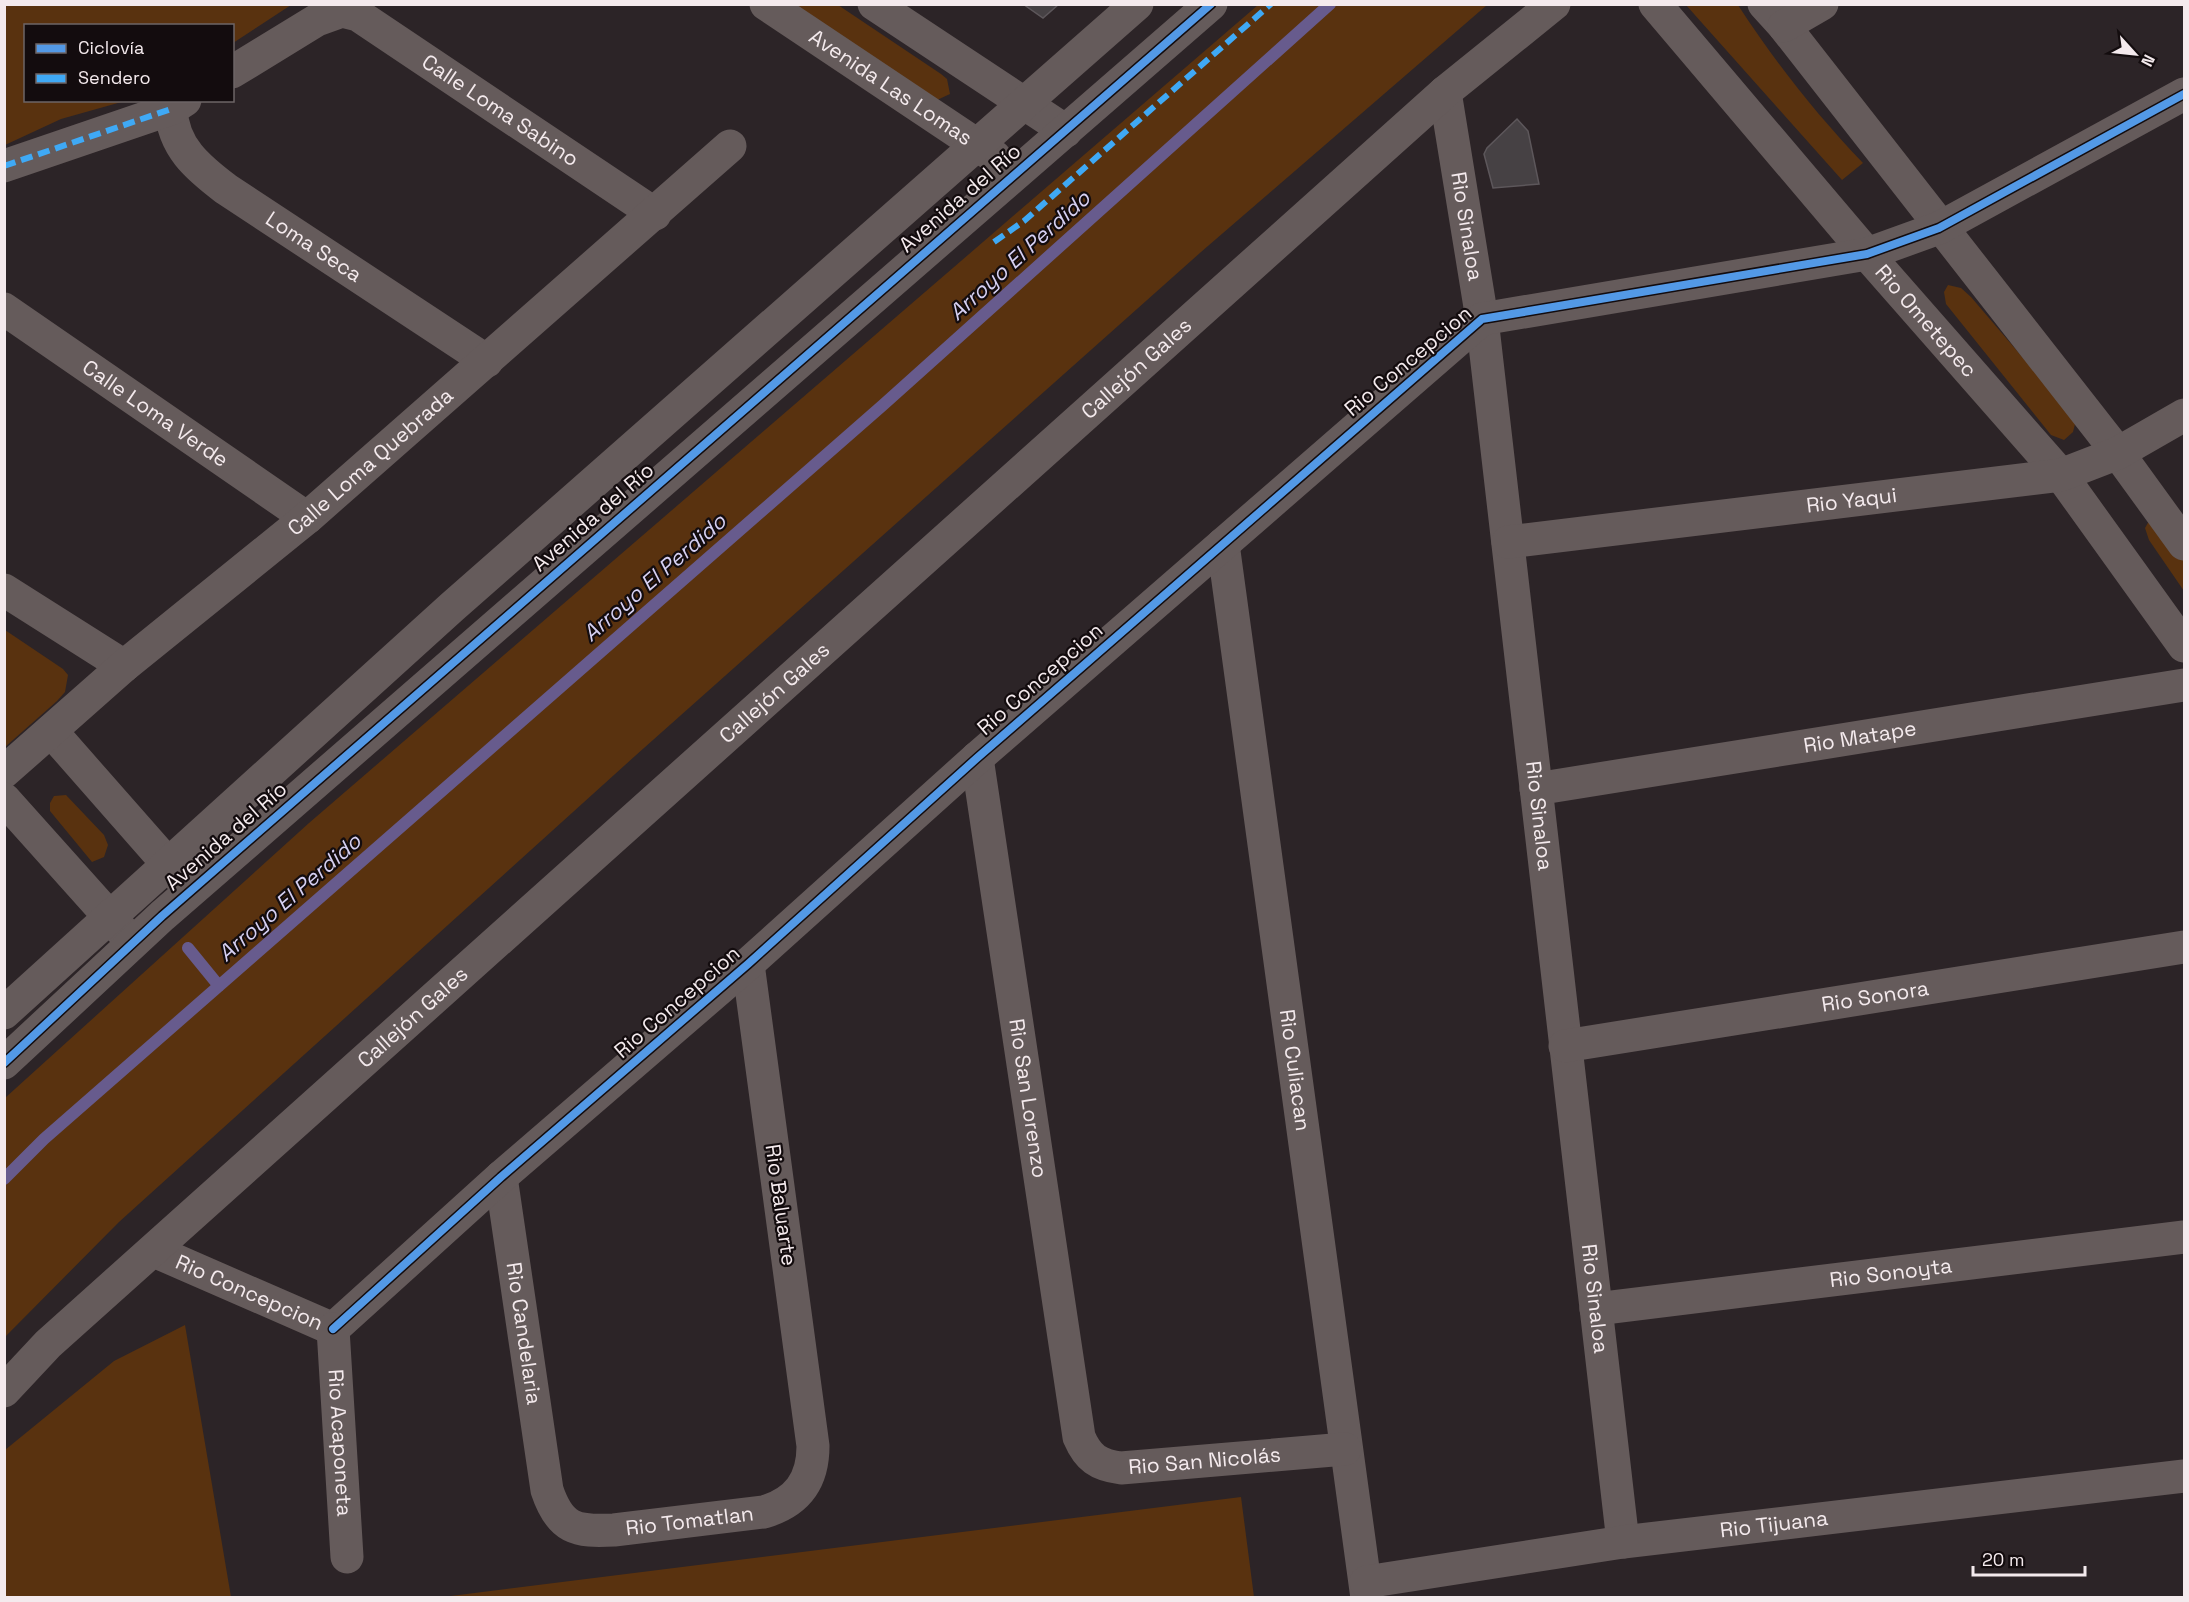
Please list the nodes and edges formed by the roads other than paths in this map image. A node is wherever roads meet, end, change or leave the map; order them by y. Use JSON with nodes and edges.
{"nodes":[{"id":1,"x":766,"y":4,"type":"edge"},
{"id":2,"x":874,"y":4,"type":"edge"},
{"id":3,"x":1137,"y":4,"type":"edge"},
{"id":4,"x":1211,"y":4,"type":"edge"},
{"id":5,"x":1554,"y":4,"type":"edge"},
{"id":6,"x":1655,"y":4,"type":"edge"},
{"id":7,"x":1822,"y":4,"type":"edge"},
{"id":8,"x":1774,"y":15,"type":"edge"},
{"id":9,"x":234,"y":71,"type":"edge"},
{"id":10,"x":1445,"y":92,"type":"junction"},
{"id":11,"x":2184,"y":94,"type":"edge"},
{"id":12,"x":1026,"y":103,"type":"junction"},
{"id":13,"x":178,"y":105,"type":"edge"},
{"id":14,"x":1066,"y":131,"type":"junction"},
{"id":15,"x":979,"y":145,"type":"junction"},
{"id":16,"x":730,"y":146,"type":"dead end"},
{"id":17,"x":4,"y":166,"type":"edge"},
{"id":18,"x":1015,"y":173,"type":"junction"},
{"id":19,"x":655,"y":214,"type":"junction"},
{"id":20,"x":1939,"y":228,"type":"junction"},
{"id":21,"x":1867,"y":254,"type":"junction"},
{"id":22,"x":4,"y":309,"type":"edge"},
{"id":23,"x":1482,"y":319,"type":"junction"},
{"id":24,"x":487,"y":361,"type":"junction"},
{"id":25,"x":2184,"y":415,"type":"edge"},
{"id":26,"x":2118,"y":453,"type":"junction"},
{"id":27,"x":2061,"y":475,"type":"junction"},
{"id":28,"x":307,"y":518,"type":"junction"},
{"id":29,"x":1508,"y":542,"type":"junction"},
{"id":30,"x":1222,"y":544,"type":"junction"},
{"id":31,"x":2184,"y":544,"type":"edge"},
{"id":32,"x":4,"y":590,"type":"edge"},
{"id":33,"x":2184,"y":646,"type":"edge"},
{"id":34,"x":124,"y":666,"type":"junction"},
{"id":35,"x":2184,"y":685,"type":"edge"},
{"id":36,"x":51,"y":731,"type":"junction"},
{"id":37,"x":977,"y":758,"type":"junction"},
{"id":38,"x":4,"y":772,"type":"edge"},
{"id":39,"x":1536,"y":789,"type":"junction"},
{"id":40,"x":4,"y":799,"type":"edge"},
{"id":41,"x":168,"y":864,"type":"junction"},
{"id":42,"x":192,"y":890,"type":"junction"},
{"id":43,"x":110,"y":918,"type":"junction"},
{"id":44,"x":134,"y":942,"type":"junction"},
{"id":45,"x":2184,"y":947,"type":"edge"},
{"id":46,"x":748,"y":964,"type":"junction"},
{"id":47,"x":4,"y":1013,"type":"edge"},
{"id":48,"x":1566,"y":1046,"type":"junction"},
{"id":49,"x":4,"y":1062,"type":"edge"},
{"id":50,"x":501,"y":1177,"type":"junction"},
{"id":51,"x":2184,"y":1237,"type":"edge"},
{"id":52,"x":154,"y":1251,"type":"junction"},
{"id":53,"x":1596,"y":1309,"type":"junction"},
{"id":54,"x":333,"y":1329,"type":"junction"},
{"id":55,"x":4,"y":1391,"type":"edge"},
{"id":56,"x":1079,"y":1437,"type":"joint"},
{"id":57,"x":813,"y":1446,"type":"joint"},
{"id":58,"x":1345,"y":1449,"type":"junction"},
{"id":59,"x":2184,"y":1476,"type":"edge"},
{"id":60,"x":547,"y":1490,"type":"joint"},
{"id":61,"x":1623,"y":1542,"type":"junction"},
{"id":62,"x":347,"y":1557,"type":"dead end"},
{"id":63,"x":1366,"y":1590,"type":"edge"}],
"edges":[{"from":1,"to":15,"type":"street","name":"Avenida Las Lomas"},
{"from":2,"to":12,"type":"street"},
{"from":3,"to":12,"type":"street","name":"Avenida del Río"},
{"from":4,"to":14,"type":"street","name":"Avenida del Río"},
{"from":5,"to":10,"type":"street","name":"Callejón Gales"},
{"from":6,"to":21,"type":"street","name":"Rio Ometepec"},
{"from":7,"to":8,"type":"street"},
{"from":8,"to":20,"type":"street"},
{"from":9,"to":19,"type":"street","name":"Calle Loma Sabino"},
{"from":10,"to":23,"type":"street","name":"Rio Sinaloa"},
{"from":10,"to":52,"type":"street","name":"Callejón Gales"},
{"from":11,"to":20,"type":"street","name":"Rio Concepcion"},
{"from":12,"to":14,"type":"street"},
{"from":12,"to":15,"type":"street","name":"Avenida del Río"},
{"from":13,"to":17,"type":"street"},
{"from":13,"to":24,"type":"street","name":"Loma Seca"},
{"from":14,"to":18,"type":"street","name":"Avenida del Río"},
{"from":15,"to":18,"type":"street","name":"Avenida Las Lomas"},
{"from":15,"to":41,"type":"street","name":"Avenida del Río"},
{"from":16,"to":19,"type":"street","name":"Calle Loma Quebrada"},
{"from":18,"to":42,"type":"street","name":"Avenida del Río"},
{"from":19,"to":24,"type":"street","name":"Calle Loma Quebrada"},
{"from":20,"to":21,"type":"street","name":"Rio Concepcion"},
{"from":20,"to":26,"type":"street"},
{"from":21,"to":23,"type":"street","name":"Rio Concepcion"},
{"from":21,"to":27,"type":"street","name":"Rio Ometepec"},
{"from":22,"to":28,"type":"street","name":"Calle Loma Verde"},
{"from":23,"to":29,"type":"street","name":"Rio Sinaloa"},
{"from":23,"to":30,"type":"street","name":"Rio Concepcion"},
{"from":24,"to":28,"type":"street","name":"Calle Loma Quebrada"},
{"from":25,"to":26,"type":"street","name":"Rio Yaqui"},
{"from":26,"to":27,"type":"street","name":"Rio Yaqui"},
{"from":26,"to":31,"type":"street"},
{"from":27,"to":29,"type":"street","name":"Rio Yaqui"},
{"from":27,"to":33,"type":"street","name":"Rio Ometepec"},
{"from":28,"to":34,"type":"street","name":"Calle Loma Quebrada"},
{"from":29,"to":39,"type":"street","name":"Rio Sinaloa"},
{"from":30,"to":37,"type":"street","name":"Rio Concepcion"},
{"from":30,"to":58,"type":"street","name":"Rio Culiacan"},
{"from":32,"to":34,"type":"street"},
{"from":34,"to":36,"type":"street","name":"Calle Loma Quebrada"},
{"from":35,"to":39,"type":"street","name":"Rio Matape"},
{"from":36,"to":38,"type":"street","name":"Calle Loma Quebrada"},
{"from":36,"to":41,"type":"street"},
{"from":37,"to":46,"type":"street","name":"Rio Concepcion"},
{"from":37,"to":56,"type":"street","name":"Rio San Lorenzo"},
{"from":39,"to":48,"type":"street","name":"Rio Sinaloa"},
{"from":40,"to":43,"type":"street"},
{"from":41,"to":42,"type":"street"},
{"from":41,"to":43,"type":"street","name":"Avenida del Río"},
{"from":42,"to":44,"type":"street","name":"Avenida del Río"},
{"from":43,"to":44,"type":"street"},
{"from":43,"to":47,"type":"street","name":"Avenida del Río"},
{"from":44,"to":49,"type":"street","name":"Avenida del Río"},
{"from":45,"to":48,"type":"street","name":"Rio Sonora"},
{"from":46,"to":50,"type":"street","name":"Rio Concepcion"},
{"from":46,"to":57,"type":"street","name":"Rio Baluarte"},
{"from":48,"to":53,"type":"street","name":"Rio Sinaloa"},
{"from":50,"to":54,"type":"street","name":"Rio Concepcion"},
{"from":50,"to":60,"type":"street","name":"Rio Candelaria"},
{"from":51,"to":53,"type":"street","name":"Rio Sonoyta"},
{"from":52,"to":54,"type":"street","name":"Rio Concepcion"},
{"from":52,"to":55,"type":"street","name":"Callejón Gales"},
{"from":53,"to":61,"type":"street","name":"Rio Sinaloa"},
{"from":54,"to":62,"type":"street","name":"Rio Acaponeta"},
{"from":56,"to":58,"type":"street","name":"Rio San Nicolás"},
{"from":57,"to":60,"type":"street","name":"Rio Tomatlan"},
{"from":58,"to":63,"type":"street","name":"Rio Culiacan"},
{"from":59,"to":61,"type":"street","name":"Rio Tijuana"},
{"from":61,"to":63,"type":"street","name":"Rio Tijuana"}]}
